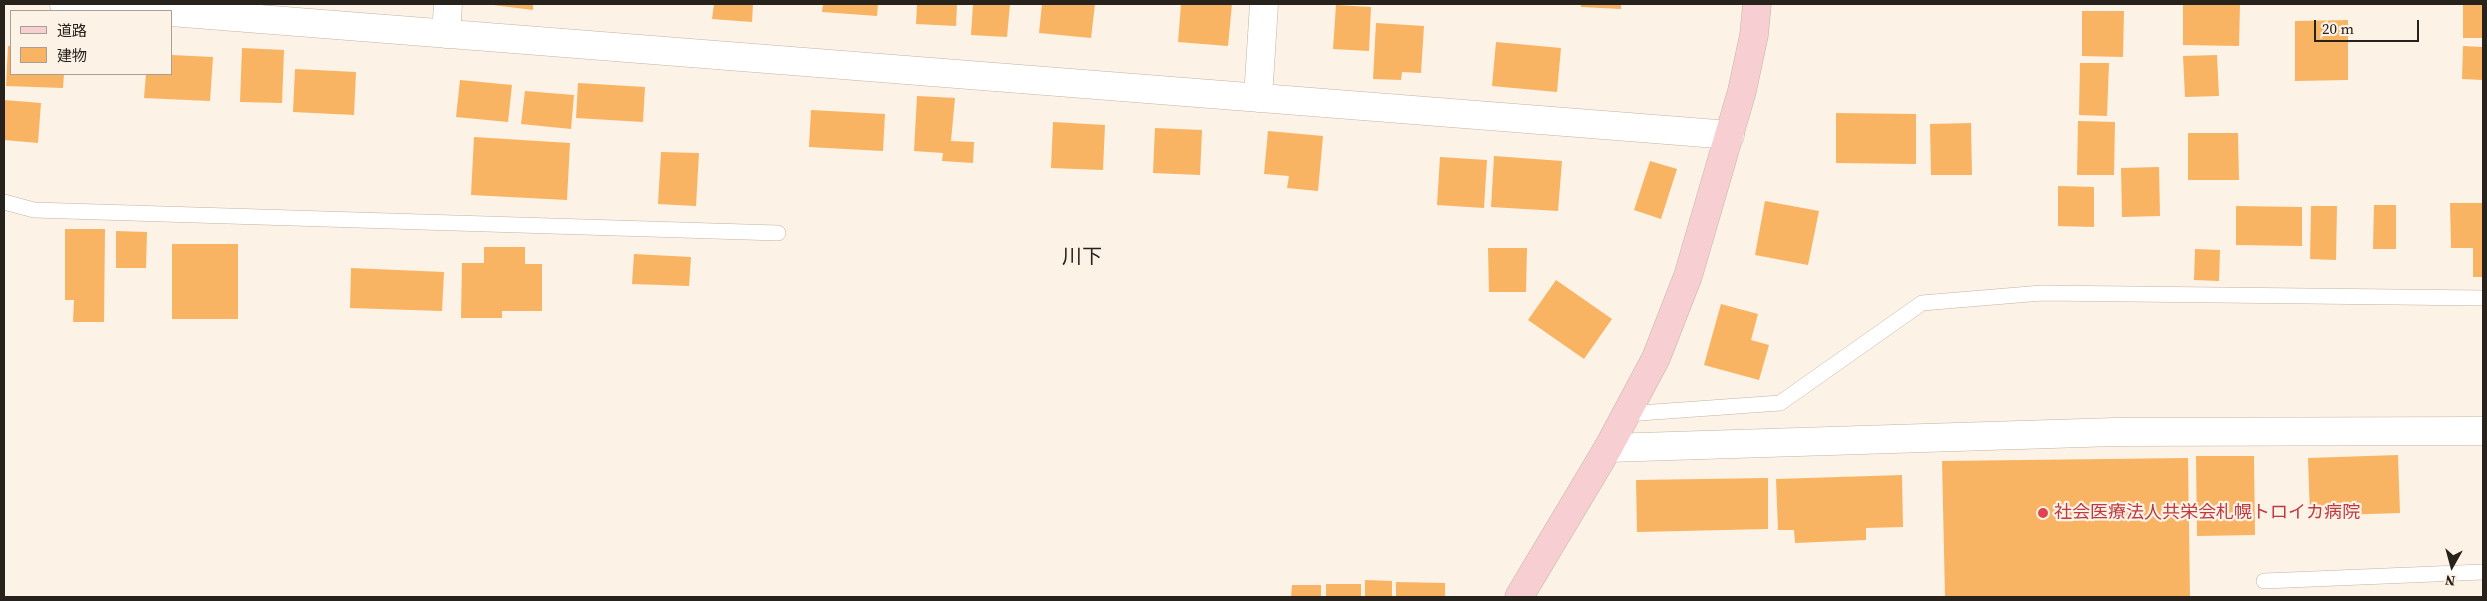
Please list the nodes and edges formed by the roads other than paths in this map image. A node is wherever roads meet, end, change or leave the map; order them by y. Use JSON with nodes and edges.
{"nodes":[{"id":1,"x":64,"y":4,"type":"edge"},
{"id":2,"x":448,"y":4,"type":"edge"},
{"id":3,"x":1264,"y":4,"type":"edge"},
{"id":4,"x":1757,"y":4,"type":"edge"},
{"id":5,"x":145,"y":10,"type":"edge"},
{"id":6,"x":172,"y":12,"type":"edge"},
{"id":7,"x":446,"y":34,"type":"junction"},
{"id":8,"x":1258,"y":98,"type":"junction"},
{"id":9,"x":1730,"y":135,"type":"junction"},
{"id":10,"x":4,"y":202,"type":"edge"},
{"id":11,"x":778,"y":233,"type":"dead end"},
{"id":12,"x":2483,"y":298,"type":"edge"},
{"id":13,"x":1626,"y":414,"type":"junction"},
{"id":14,"x":2483,"y":430,"type":"edge"},
{"id":15,"x":1608,"y":448,"type":"junction"},
{"id":16,"x":2483,"y":572,"type":"edge"},
{"id":17,"x":2264,"y":581,"type":"dead end"},
{"id":18,"x":1520,"y":597,"type":"edge"}],
"edges":[{"from":1,"to":5,"type":"street"},
{"from":2,"to":7,"type":"street"},
{"from":3,"to":8,"type":"street"},
{"from":4,"to":9,"type":"street"},
{"from":6,"to":7,"type":"street"},
{"from":7,"to":8,"type":"street"},
{"from":8,"to":9,"type":"street"},
{"from":9,"to":13,"type":"street"},
{"from":10,"to":11,"type":"lane"},
{"from":12,"to":13,"type":"lane"},
{"from":13,"to":15,"type":"street"},
{"from":14,"to":15,"type":"street"},
{"from":15,"to":18,"type":"street"},
{"from":16,"to":17,"type":"lane"}]}
